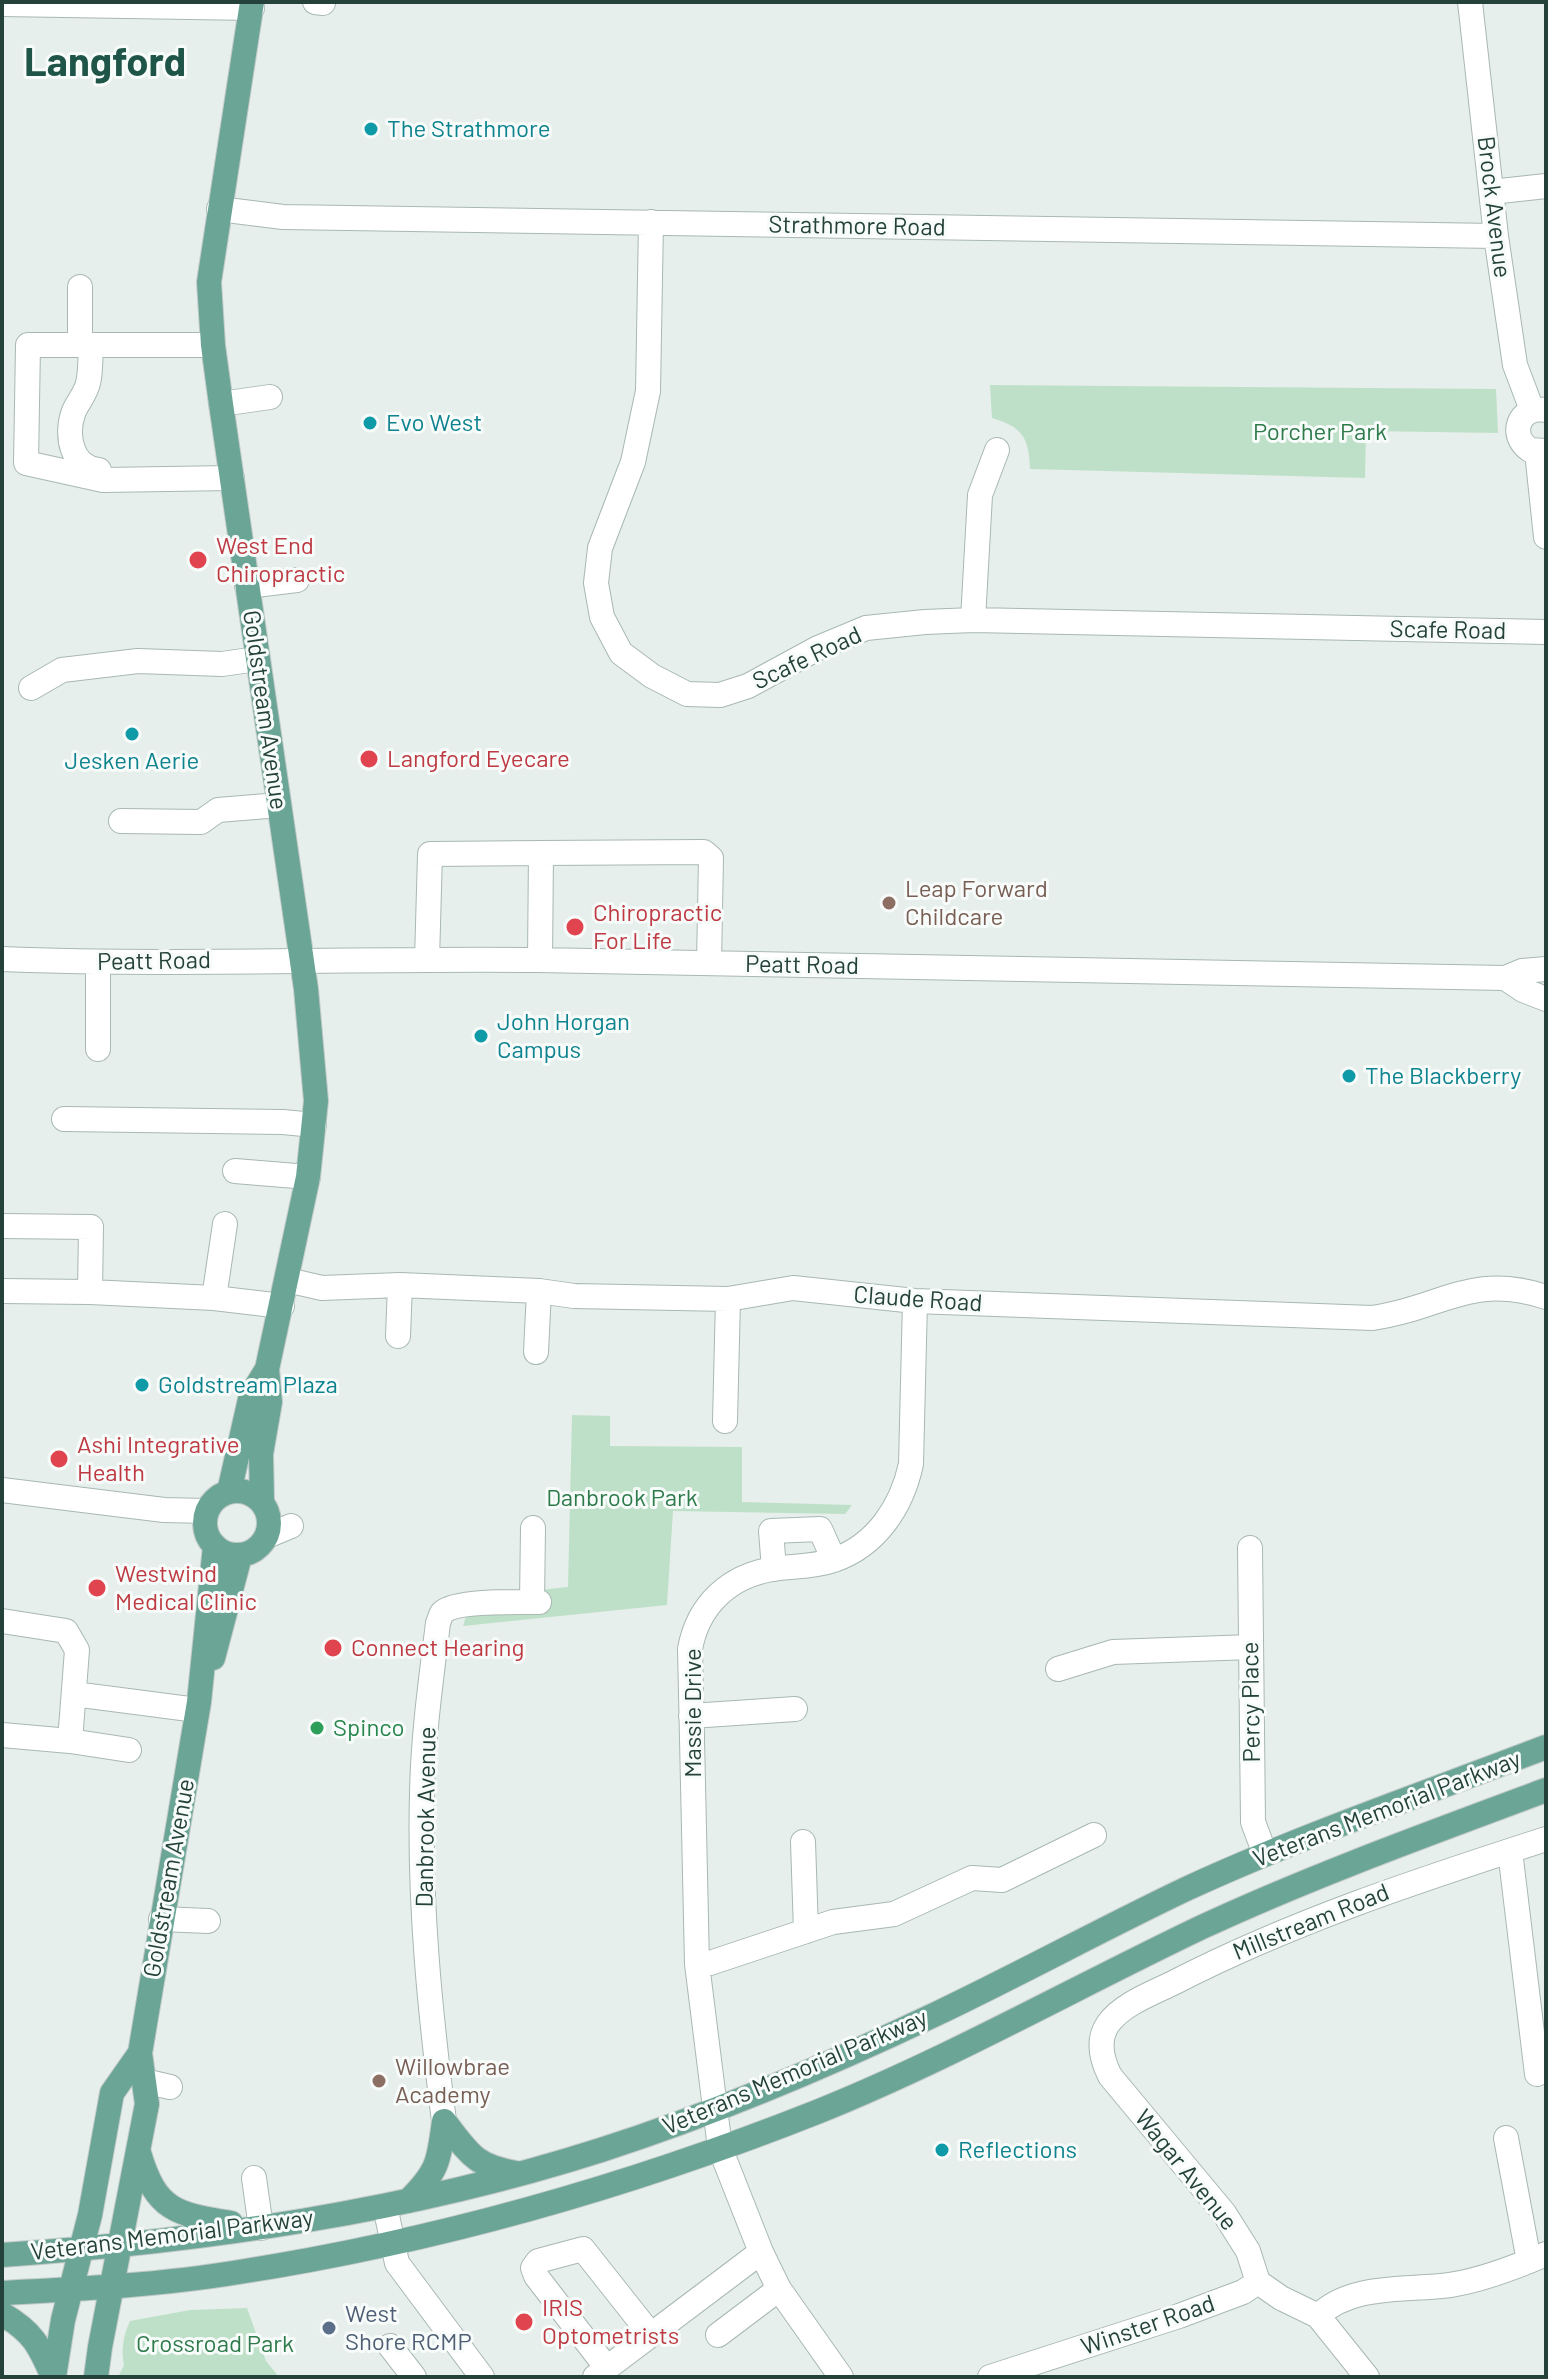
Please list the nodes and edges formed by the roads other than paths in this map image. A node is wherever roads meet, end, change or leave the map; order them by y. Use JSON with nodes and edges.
{"nodes":[{"id":1,"x":315,"y":2,"type":"edge"},
{"id":2,"x":1470,"y":2,"type":"edge"},
{"id":3,"x":323,"y":3,"type":"edge"},
{"id":4,"x":2,"y":4,"type":"edge"},
{"id":5,"x":252,"y":5,"type":"edge"},
{"id":6,"x":1546,"y":186,"type":"edge"},
{"id":7,"x":1491,"y":192,"type":"junction"},
{"id":8,"x":219,"y":209,"type":"junction"},
{"id":9,"x":651,"y":222,"type":"junction"},
{"id":10,"x":1496,"y":236,"type":"junction"},
{"id":11,"x":80,"y":287,"type":"dead end"},
{"id":12,"x":86,"y":345,"type":"junction"},
{"id":13,"x":213,"y":345,"type":"junction"},
{"id":14,"x":270,"y":397,"type":"dead end"},
{"id":15,"x":221,"y":404,"type":"junction"},
{"id":16,"x":1539,"y":410,"type":"edge"},
{"id":17,"x":997,"y":450,"type":"dead end"},
{"id":18,"x":1542,"y":451,"type":"edge"},
{"id":19,"x":232,"y":478,"type":"junction"},
{"id":20,"x":182,"y":481,"type":"junction"},
{"id":21,"x":1546,"y":537,"type":"edge"},
{"id":22,"x":297,"y":580,"type":"dead end"},
{"id":23,"x":247,"y":586,"type":"junction"},
{"id":24,"x":973,"y":620,"type":"junction"},
{"id":25,"x":1546,"y":632,"type":"edge"},
{"id":26,"x":257,"y":659,"type":"junction"},
{"id":27,"x":31,"y":688,"type":"dead end"},
{"id":28,"x":279,"y":805,"type":"junction"},
{"id":29,"x":121,"y":821,"type":"dead end"},
{"id":30,"x":541,"y":853,"type":"junction"},
{"id":31,"x":2,"y":959,"type":"edge"},
{"id":32,"x":302,"y":960,"type":"junction"},
{"id":33,"x":427,"y":960,"type":"junction"},
{"id":34,"x":540,"y":960,"type":"junction"},
{"id":35,"x":98,"y":963,"type":"junction"},
{"id":36,"x":709,"y":963,"type":"junction"},
{"id":37,"x":1546,"y":969,"type":"edge"},
{"id":38,"x":1505,"y":978,"type":"junction"},
{"id":39,"x":1546,"y":999,"type":"edge"},
{"id":40,"x":98,"y":1049,"type":"dead end"},
{"id":41,"x":64,"y":1119,"type":"dead end"},
{"id":42,"x":314,"y":1125,"type":"junction"},
{"id":43,"x":235,"y":1171,"type":"dead end"},
{"id":44,"x":308,"y":1177,"type":"junction"},
{"id":45,"x":225,"y":1224,"type":"dead end"},
{"id":46,"x":2,"y":1226,"type":"edge"},
{"id":47,"x":287,"y":1280,"type":"junction"},
{"id":48,"x":400,"y":1285,"type":"junction"},
{"id":49,"x":2,"y":1291,"type":"edge"},
{"id":50,"x":539,"y":1291,"type":"junction"},
{"id":51,"x":90,"y":1292,"type":"junction"},
{"id":52,"x":1546,"y":1297,"type":"edge"},
{"id":53,"x":214,"y":1298,"type":"junction"},
{"id":54,"x":728,"y":1299,"type":"junction"},
{"id":55,"x":915,"y":1301,"type":"junction"},
{"id":56,"x":282,"y":1306,"type":"junction"},
{"id":57,"x":398,"y":1336,"type":"dead end"},
{"id":58,"x":536,"y":1352,"type":"dead end"},
{"id":59,"x":267,"y":1369,"type":"junction"},
{"id":60,"x":725,"y":1421,"type":"dead end"},
{"id":61,"x":229,"y":1492,"type":"junction"},
{"id":62,"x":3,"y":1497,"type":"edge"},
{"id":63,"x":266,"y":1517,"type":"junction"},
{"id":64,"x":533,"y":1528,"type":"dead end"},
{"id":65,"x":209,"y":1529,"type":"junction"},
{"id":66,"x":1250,"y":1548,"type":"dead end"},
{"id":67,"x":240,"y":1556,"type":"junction"},
{"id":68,"x":834,"y":1560,"type":"junction"},
{"id":69,"x":763,"y":1577,"type":"junction"},
{"id":70,"x":2,"y":1621,"type":"edge"},
{"id":71,"x":1251,"y":1647,"type":"junction"},
{"id":72,"x":1058,"y":1669,"type":"dead end"},
{"id":73,"x":74,"y":1694,"type":"junction"},
{"id":74,"x":198,"y":1706,"type":"junction"},
{"id":75,"x":795,"y":1709,"type":"dead end"},
{"id":76,"x":691,"y":1716,"type":"junction"},
{"id":77,"x":2,"y":1735,"type":"edge"},
{"id":78,"x":70,"y":1741,"type":"junction"},
{"id":79,"x":1546,"y":1747,"type":"edge"},
{"id":80,"x":129,"y":1750,"type":"dead end"},
{"id":81,"x":1546,"y":1790,"type":"edge"},
{"id":82,"x":1094,"y":1835,"type":"dead end"},
{"id":83,"x":1546,"y":1839,"type":"edge"},
{"id":84,"x":803,"y":1842,"type":"dead end"},
{"id":85,"x":1510,"y":1851,"type":"junction"},
{"id":86,"x":1265,"y":1854,"type":"junction"},
{"id":87,"x":161,"y":1919,"type":"junction"},
{"id":88,"x":208,"y":1921,"type":"dead end"},
{"id":89,"x":806,"y":1931,"type":"junction"},
{"id":90,"x":697,"y":1964,"type":"junction"},
{"id":91,"x":1101,"y":2043,"type":"joint"},
{"id":92,"x":140,"y":2053,"type":"junction"},
{"id":93,"x":1537,"y":2074,"type":"dead end"},
{"id":94,"x":144,"y":2081,"type":"junction"},
{"id":95,"x":170,"y":2087,"type":"dead end"},
{"id":96,"x":714,"y":2110,"type":"junction"},
{"id":97,"x":444,"y":2121,"type":"junction"},
{"id":98,"x":1506,"y":2138,"type":"dead end"},
{"id":99,"x":720,"y":2148,"type":"junction"},
{"id":100,"x":138,"y":2151,"type":"junction"},
{"id":101,"x":518,"y":2173,"type":"junction"},
{"id":102,"x":254,"y":2178,"type":"dead end"},
{"id":103,"x":396,"y":2204,"type":"junction"},
{"id":104,"x":261,"y":2228,"type":"junction"},
{"id":105,"x":392,"y":2243,"type":"junction"},
{"id":106,"x":120,"y":2244,"type":"junction"},
{"id":107,"x":81,"y":2249,"type":"junction"},
{"id":108,"x":761,"y":2252,"type":"junction"},
{"id":109,"x":2,"y":2255,"type":"edge"},
{"id":110,"x":1537,"y":2258,"type":"edge"},
{"id":111,"x":1258,"y":2282,"type":"junction"},
{"id":112,"x":112,"y":2286,"type":"junction"},
{"id":113,"x":779,"y":2289,"type":"junction"},
{"id":114,"x":71,"y":2290,"type":"junction"},
{"id":115,"x":2,"y":2293,"type":"edge"},
{"id":116,"x":2,"y":2314,"type":"edge"},
{"id":117,"x":1318,"y":2316,"type":"junction"},
{"id":118,"x":651,"y":2335,"type":"junction"},
{"id":119,"x":718,"y":2335,"type":"dead end"},
{"id":120,"x":390,"y":2346,"type":"dead end"},
{"id":121,"x":828,"y":2367,"type":"edge"},
{"id":122,"x":601,"y":2372,"type":"edge"},
{"id":123,"x":53,"y":2377,"type":"edge"},
{"id":124,"x":96,"y":2377,"type":"edge"},
{"id":125,"x":414,"y":2377,"type":"edge"},
{"id":126,"x":482,"y":2377,"type":"edge"},
{"id":127,"x":841,"y":2377,"type":"edge"},
{"id":128,"x":990,"y":2377,"type":"edge"},
{"id":129,"x":1367,"y":2377,"type":"edge"}],
"edges":[{"from":1,"to":3,"type":"street"},
{"from":2,"to":7,"type":"street","name":"Brock Avenue"},
{"from":4,"to":5,"type":"street"},
{"from":5,"to":8,"type":"main road","name":"Goldstream Avenue"},
{"from":6,"to":7,"type":"street"},
{"from":7,"to":10,"type":"street","name":"Brock Avenue"},
{"from":8,"to":9,"type":"street","name":"Strathmore Road"},
{"from":8,"to":13,"type":"main road","name":"Goldstream Avenue"},
{"from":9,"to":10,"type":"street","name":"Strathmore Road"},
{"from":9,"to":24,"type":"street","name":"Scafe Road"},
{"from":10,"to":16,"type":"street","name":"Brock Avenue"},
{"from":11,"to":12,"type":"street"},
{"from":12,"to":13,"type":"street"},
{"from":12,"to":20,"type":"street"},
{"from":12,"to":20,"type":"street"},
{"from":13,"to":15,"type":"main road","name":"Goldstream Avenue"},
{"from":14,"to":15,"type":"street"},
{"from":15,"to":19,"type":"main road","name":"Goldstream Avenue"},
{"from":16,"to":18,"type":"street"},
{"from":17,"to":24,"type":"street"},
{"from":18,"to":21,"type":"street"},
{"from":19,"to":20,"type":"street"},
{"from":19,"to":23,"type":"main road","name":"Goldstream Avenue"},
{"from":22,"to":23,"type":"street"},
{"from":23,"to":26,"type":"main road","name":"Goldstream Avenue"},
{"from":24,"to":25,"type":"street","name":"Scafe Road"},
{"from":26,"to":27,"type":"street"},
{"from":26,"to":28,"type":"main road","name":"Goldstream Avenue"},
{"from":28,"to":29,"type":"street"},
{"from":28,"to":32,"type":"main road","name":"Goldstream Avenue"},
{"from":30,"to":33,"type":"street"},
{"from":30,"to":34,"type":"street"},
{"from":30,"to":36,"type":"street"},
{"from":31,"to":35,"type":"street","name":"Peatt Road"},
{"from":32,"to":33,"type":"street","name":"Peatt Road"},
{"from":32,"to":35,"type":"street","name":"Peatt Road"},
{"from":32,"to":42,"type":"main road","name":"Goldstream Avenue"},
{"from":33,"to":34,"type":"street","name":"Peatt Road"},
{"from":34,"to":36,"type":"street","name":"Peatt Road"},
{"from":35,"to":40,"type":"street"},
{"from":36,"to":38,"type":"street","name":"Peatt Road"},
{"from":37,"to":38,"type":"street","name":"Peatt Road"},
{"from":38,"to":39,"type":"street","name":"Peatt Road"},
{"from":41,"to":42,"type":"street"},
{"from":42,"to":44,"type":"main road","name":"Goldstream Avenue"},
{"from":43,"to":44,"type":"street"},
{"from":44,"to":47,"type":"main road","name":"Goldstream Avenue"},
{"from":45,"to":53,"type":"street"},
{"from":46,"to":51,"type":"street"},
{"from":47,"to":48,"type":"street","name":"Claude Road"},
{"from":47,"to":56,"type":"main road","name":"Goldstream Avenue"},
{"from":48,"to":50,"type":"street","name":"Claude Road"},
{"from":48,"to":57,"type":"street"},
{"from":49,"to":51,"type":"street"},
{"from":50,"to":54,"type":"street","name":"Claude Road"},
{"from":50,"to":58,"type":"street"},
{"from":51,"to":53,"type":"street"},
{"from":52,"to":55,"type":"street","name":"Claude Road"},
{"from":53,"to":56,"type":"street"},
{"from":54,"to":55,"type":"street","name":"Claude Road"},
{"from":54,"to":60,"type":"street"},
{"from":55,"to":68,"type":"street","name":"Massie Drive"},
{"from":56,"to":59,"type":"main road","name":"Goldstream Avenue"},
{"from":59,"to":61,"type":"main road","name":"Goldstream Avenue"},
{"from":59,"to":63,"type":"main road","name":"Goldstream Avenue"},
{"from":61,"to":63,"type":"main road"},
{"from":61,"to":65,"type":"main road"},
{"from":62,"to":65,"type":"street"},
{"from":63,"to":67,"type":"main road"},
{"from":64,"to":97,"type":"street","name":"Danbrook Avenue"},
{"from":65,"to":67,"type":"main road"},
{"from":65,"to":74,"type":"main road","name":"Goldstream Avenue"},
{"from":66,"to":71,"type":"street","name":"Percy Place"},
{"from":67,"to":74,"type":"main road","name":"Goldstream Avenue"},
{"from":68,"to":69,"type":"street","name":"Massie Drive"},
{"from":68,"to":69,"type":"street"},
{"from":69,"to":76,"type":"street","name":"Massie Drive"},
{"from":70,"to":73,"type":"street"},
{"from":71,"to":72,"type":"street"},
{"from":71,"to":86,"type":"street","name":"Percy Place"},
{"from":73,"to":74,"type":"street"},
{"from":73,"to":78,"type":"street"},
{"from":74,"to":87,"type":"main road","name":"Goldstream Avenue"},
{"from":75,"to":76,"type":"street"},
{"from":76,"to":90,"type":"street","name":"Massie Drive"},
{"from":77,"to":78,"type":"street"},
{"from":78,"to":80,"type":"street"},
{"from":79,"to":86,"type":"main road","name":"Veterans Memorial Parkway"},
{"from":81,"to":99,"type":"main road","name":"Veterans Memorial Parkway"},
{"from":82,"to":89,"type":"street"},
{"from":83,"to":85,"type":"street","name":"Millstream Road"},
{"from":84,"to":89,"type":"street"},
{"from":85,"to":91,"type":"street","name":"Millstream Road"},
{"from":85,"to":93,"type":"street"},
{"from":86,"to":96,"type":"main road","name":"Veterans Memorial Parkway"},
{"from":87,"to":88,"type":"street"},
{"from":87,"to":92,"type":"main road","name":"Goldstream Avenue"},
{"from":89,"to":90,"type":"street"},
{"from":90,"to":96,"type":"street","name":"Massie Drive"},
{"from":91,"to":111,"type":"street","name":"Wagar Avenue"},
{"from":92,"to":94,"type":"main road","name":"Goldstream Avenue"},
{"from":92,"to":107,"type":"main road","name":"Goldstream Avenue"},
{"from":94,"to":95,"type":"street"},
{"from":94,"to":100,"type":"main road","name":"Goldstream Avenue"},
{"from":96,"to":99,"type":"street","name":"Massie Drive"},
{"from":96,"to":101,"type":"main road","name":"Veterans Memorial Parkway"},
{"from":97,"to":101,"type":"main road"},
{"from":97,"to":103,"type":"main road"},
{"from":98,"to":110,"type":"street"},
{"from":99,"to":105,"type":"main road","name":"Veterans Memorial Parkway"},
{"from":99,"to":108,"type":"street","name":"Massie Drive"},
{"from":100,"to":104,"type":"main road"},
{"from":100,"to":106,"type":"main road","name":"Goldstream Avenue"},
{"from":101,"to":103,"type":"main road","name":"Veterans Memorial Parkway"},
{"from":102,"to":104,"type":"street"},
{"from":103,"to":104,"type":"main road","name":"Veterans Memorial Parkway"},
{"from":103,"to":105,"type":"street"},
{"from":104,"to":106,"type":"main road","name":"Veterans Memorial Parkway"},
{"from":105,"to":112,"type":"main road","name":"Veterans Memorial Parkway"},
{"from":105,"to":126,"type":"street"},
{"from":106,"to":107,"type":"main road","name":"Veterans Memorial Parkway"},
{"from":106,"to":112,"type":"main road","name":"Goldstream Avenue"},
{"from":107,"to":109,"type":"main road","name":"Veterans Memorial Parkway"},
{"from":107,"to":114,"type":"main road","name":"Goldstream Avenue"},
{"from":108,"to":113,"type":"street","name":"Massie Drive"},
{"from":108,"to":118,"type":"street"},
{"from":110,"to":117,"type":"street"},
{"from":111,"to":117,"type":"street"},
{"from":111,"to":128,"type":"street","name":"Winster Road"},
{"from":112,"to":114,"type":"main road","name":"Veterans Memorial Parkway"},
{"from":112,"to":124,"type":"main road","name":"Goldstream Avenue"},
{"from":113,"to":119,"type":"street"},
{"from":113,"to":121,"type":"street","name":"Massie Drive"},
{"from":114,"to":115,"type":"main road","name":"Veterans Memorial Parkway"},
{"from":114,"to":123,"type":"main road","name":"Goldstream Avenue"},
{"from":116,"to":123,"type":"main road"},
{"from":117,"to":129,"type":"street"},
{"from":118,"to":122,"type":"street"},
{"from":118,"to":122,"type":"street"},
{"from":120,"to":125,"type":"street"},
{"from":121,"to":127,"type":"street","name":"Massie Drive"}]}
